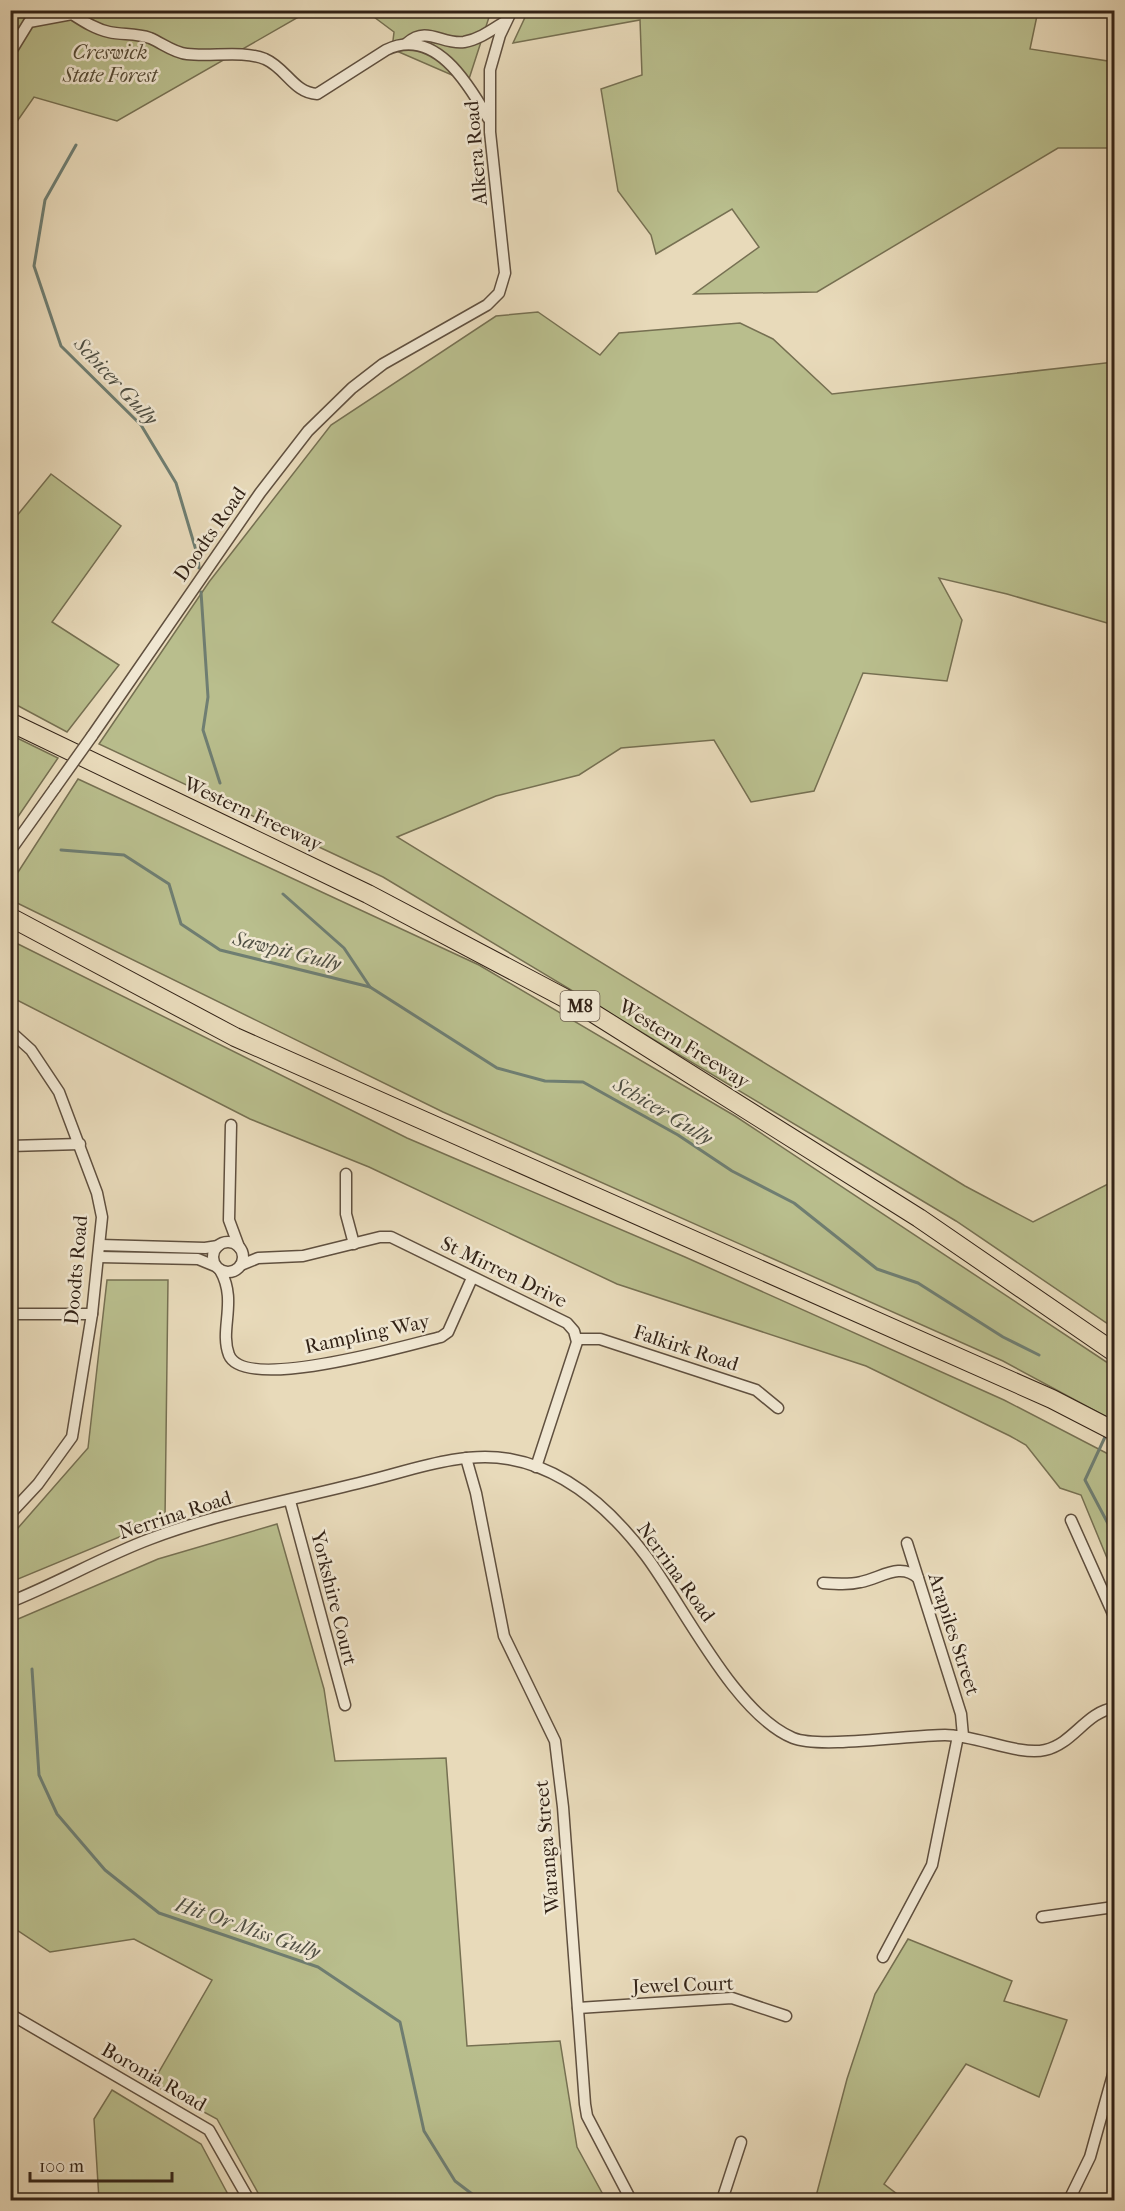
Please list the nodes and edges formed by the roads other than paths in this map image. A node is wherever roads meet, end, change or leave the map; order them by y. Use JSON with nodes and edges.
{"nodes":[{"id":1,"x":509,"y":16,"type":"edge"},
{"id":2,"x":406,"y":43,"type":"junction"},
{"id":3,"x":10,"y":53,"type":"edge"},
{"id":4,"x":489,"y":120,"type":"junction"},
{"id":5,"x":497,"y":295,"type":"joint"},
{"id":6,"x":10,"y":723,"type":"edge"},
{"id":7,"x":10,"y":851,"type":"edge"},
{"id":8,"x":10,"y":917,"type":"edge"},
{"id":9,"x":10,"y":1031,"type":"edge"},
{"id":10,"x":231,"y":1125,"type":"dead end"},
{"id":11,"x":80,"y":1144,"type":"junction"},
{"id":12,"x":10,"y":1146,"type":"edge"},
{"id":13,"x":346,"y":1174,"type":"dead end"},
{"id":14,"x":229,"y":1220,"type":"junction"},
{"id":15,"x":354,"y":1244,"type":"junction"},
{"id":16,"x":100,"y":1245,"type":"junction"},
{"id":17,"x":219,"y":1245,"type":"junction"},
{"id":18,"x":240,"y":1248,"type":"junction"},
{"id":19,"x":99,"y":1257,"type":"junction"},
{"id":20,"x":277,"y":1258,"type":"junction"},
{"id":21,"x":240,"y":1266,"type":"junction"},
{"id":22,"x":218,"y":1268,"type":"junction"},
{"id":23,"x":472,"y":1278,"type":"junction"},
{"id":24,"x":229,"y":1299,"type":"junction"},
{"id":25,"x":10,"y":1314,"type":"edge"},
{"id":26,"x":92,"y":1314,"type":"junction"},
{"id":27,"x":577,"y":1339,"type":"junction"},
{"id":28,"x":1114,"y":1352,"type":"edge"},
{"id":29,"x":778,"y":1408,"type":"dead end"},
{"id":30,"x":1114,"y":1431,"type":"edge"},
{"id":31,"x":470,"y":1458,"type":"junction"},
{"id":32,"x":536,"y":1467,"type":"junction"},
{"id":33,"x":290,"y":1501,"type":"junction"},
{"id":34,"x":10,"y":1514,"type":"edge"},
{"id":35,"x":1071,"y":1520,"type":"dead end"},
{"id":36,"x":907,"y":1543,"type":"dead end"},
{"id":37,"x":918,"y":1578,"type":"junction"},
{"id":38,"x":823,"y":1583,"type":"dead end"},
{"id":39,"x":44,"y":1588,"type":"junction"},
{"id":40,"x":10,"y":1602,"type":"edge"},
{"id":41,"x":10,"y":1608,"type":"edge"},
{"id":42,"x":1114,"y":1616,"type":"edge"},
{"id":43,"x":345,"y":1705,"type":"dead end"},
{"id":44,"x":1114,"y":1708,"type":"edge"},
{"id":45,"x":960,"y":1736,"type":"junction"},
{"id":46,"x":1114,"y":1907,"type":"edge"},
{"id":47,"x":1042,"y":1917,"type":"dead end"},
{"id":48,"x":883,"y":1957,"type":"dead end"},
{"id":49,"x":578,"y":2008,"type":"junction"},
{"id":50,"x":10,"y":2014,"type":"edge"},
{"id":51,"x":786,"y":2016,"type":"dead end"},
{"id":52,"x":1114,"y":2071,"type":"edge"},
{"id":53,"x":741,"y":2142,"type":"dead end"},
{"id":54,"x":249,"y":2200,"type":"edge"},
{"id":55,"x":631,"y":2200,"type":"edge"},
{"id":56,"x":723,"y":2200,"type":"edge"},
{"id":57,"x":1070,"y":2200,"type":"edge"}],
"edges":[{"from":1,"to":2,"type":"street"},
{"from":1,"to":4,"type":"street","name":"Alkera Road"},
{"from":2,"to":3,"type":"street"},
{"from":2,"to":4,"type":"street"},
{"from":4,"to":5,"type":"street","name":"Alkera Road"},
{"from":5,"to":7,"type":"street","name":"Doodts Road","bridge":true},
{"from":6,"to":28,"type":"highway","name":"Western Freeway","number":"M8"},
{"from":8,"to":30,"type":"highway"},
{"from":9,"to":11,"type":"street","name":"Doodts Road"},
{"from":10,"to":14,"type":"street"},
{"from":11,"to":12,"type":"street"},
{"from":11,"to":16,"type":"street","name":"Doodts Road"},
{"from":13,"to":15,"type":"street"},
{"from":14,"to":17,"type":"street"},
{"from":14,"to":18,"type":"street"},
{"from":15,"to":20,"type":"street","name":"St Mirren Drive"},
{"from":15,"to":23,"type":"street","name":"St Mirren Drive"},
{"from":16,"to":17,"type":"street"},
{"from":16,"to":19,"type":"street","name":"Doodts Road"},
{"from":17,"to":18,"type":"street"},
{"from":17,"to":22,"type":"street"},
{"from":18,"to":20,"type":"street","name":"St Mirren Drive"},
{"from":18,"to":21,"type":"street"},
{"from":19,"to":22,"type":"street"},
{"from":19,"to":26,"type":"street","name":"Doodts Road"},
{"from":20,"to":21,"type":"street","name":"St Mirren Drive"},
{"from":21,"to":22,"type":"street"},
{"from":21,"to":24,"type":"street"},
{"from":22,"to":24,"type":"street"},
{"from":23,"to":24,"type":"street","name":"Rampling Way"},
{"from":23,"to":27,"type":"street","name":"St Mirren Drive"},
{"from":25,"to":26,"type":"street"},
{"from":26,"to":34,"type":"street","name":"Doodts Road"},
{"from":27,"to":29,"type":"street","name":"Falkirk Road"},
{"from":27,"to":32,"type":"street"},
{"from":31,"to":32,"type":"street","name":"Nerrina Road"},
{"from":31,"to":33,"type":"street","name":"Nerrina Road"},
{"from":31,"to":49,"type":"street","name":"Waranga Street"},
{"from":32,"to":45,"type":"street","name":"Nerrina Road"},
{"from":33,"to":39,"type":"street","name":"Nerrina Road"},
{"from":33,"to":43,"type":"street","name":"Yorkshire Court"},
{"from":35,"to":42,"type":"street"},
{"from":36,"to":37,"type":"street","name":"Arapiles Street"},
{"from":37,"to":38,"type":"street"},
{"from":37,"to":45,"type":"street","name":"Arapiles Street"},
{"from":39,"to":40,"type":"street","name":"Nerrina Road"},
{"from":39,"to":41,"type":"street","name":"Nerrina Road"},
{"from":44,"to":45,"type":"street","name":"Nerrina Road"},
{"from":45,"to":48,"type":"street","name":"Arapiles Street"},
{"from":46,"to":47,"type":"street"},
{"from":49,"to":51,"type":"street","name":"Jewel Court"},
{"from":49,"to":55,"type":"street","name":"Waranga Street"},
{"from":50,"to":54,"type":"street","name":"Boronia Road"},
{"from":52,"to":57,"type":"street"},
{"from":53,"to":56,"type":"street"}]}
